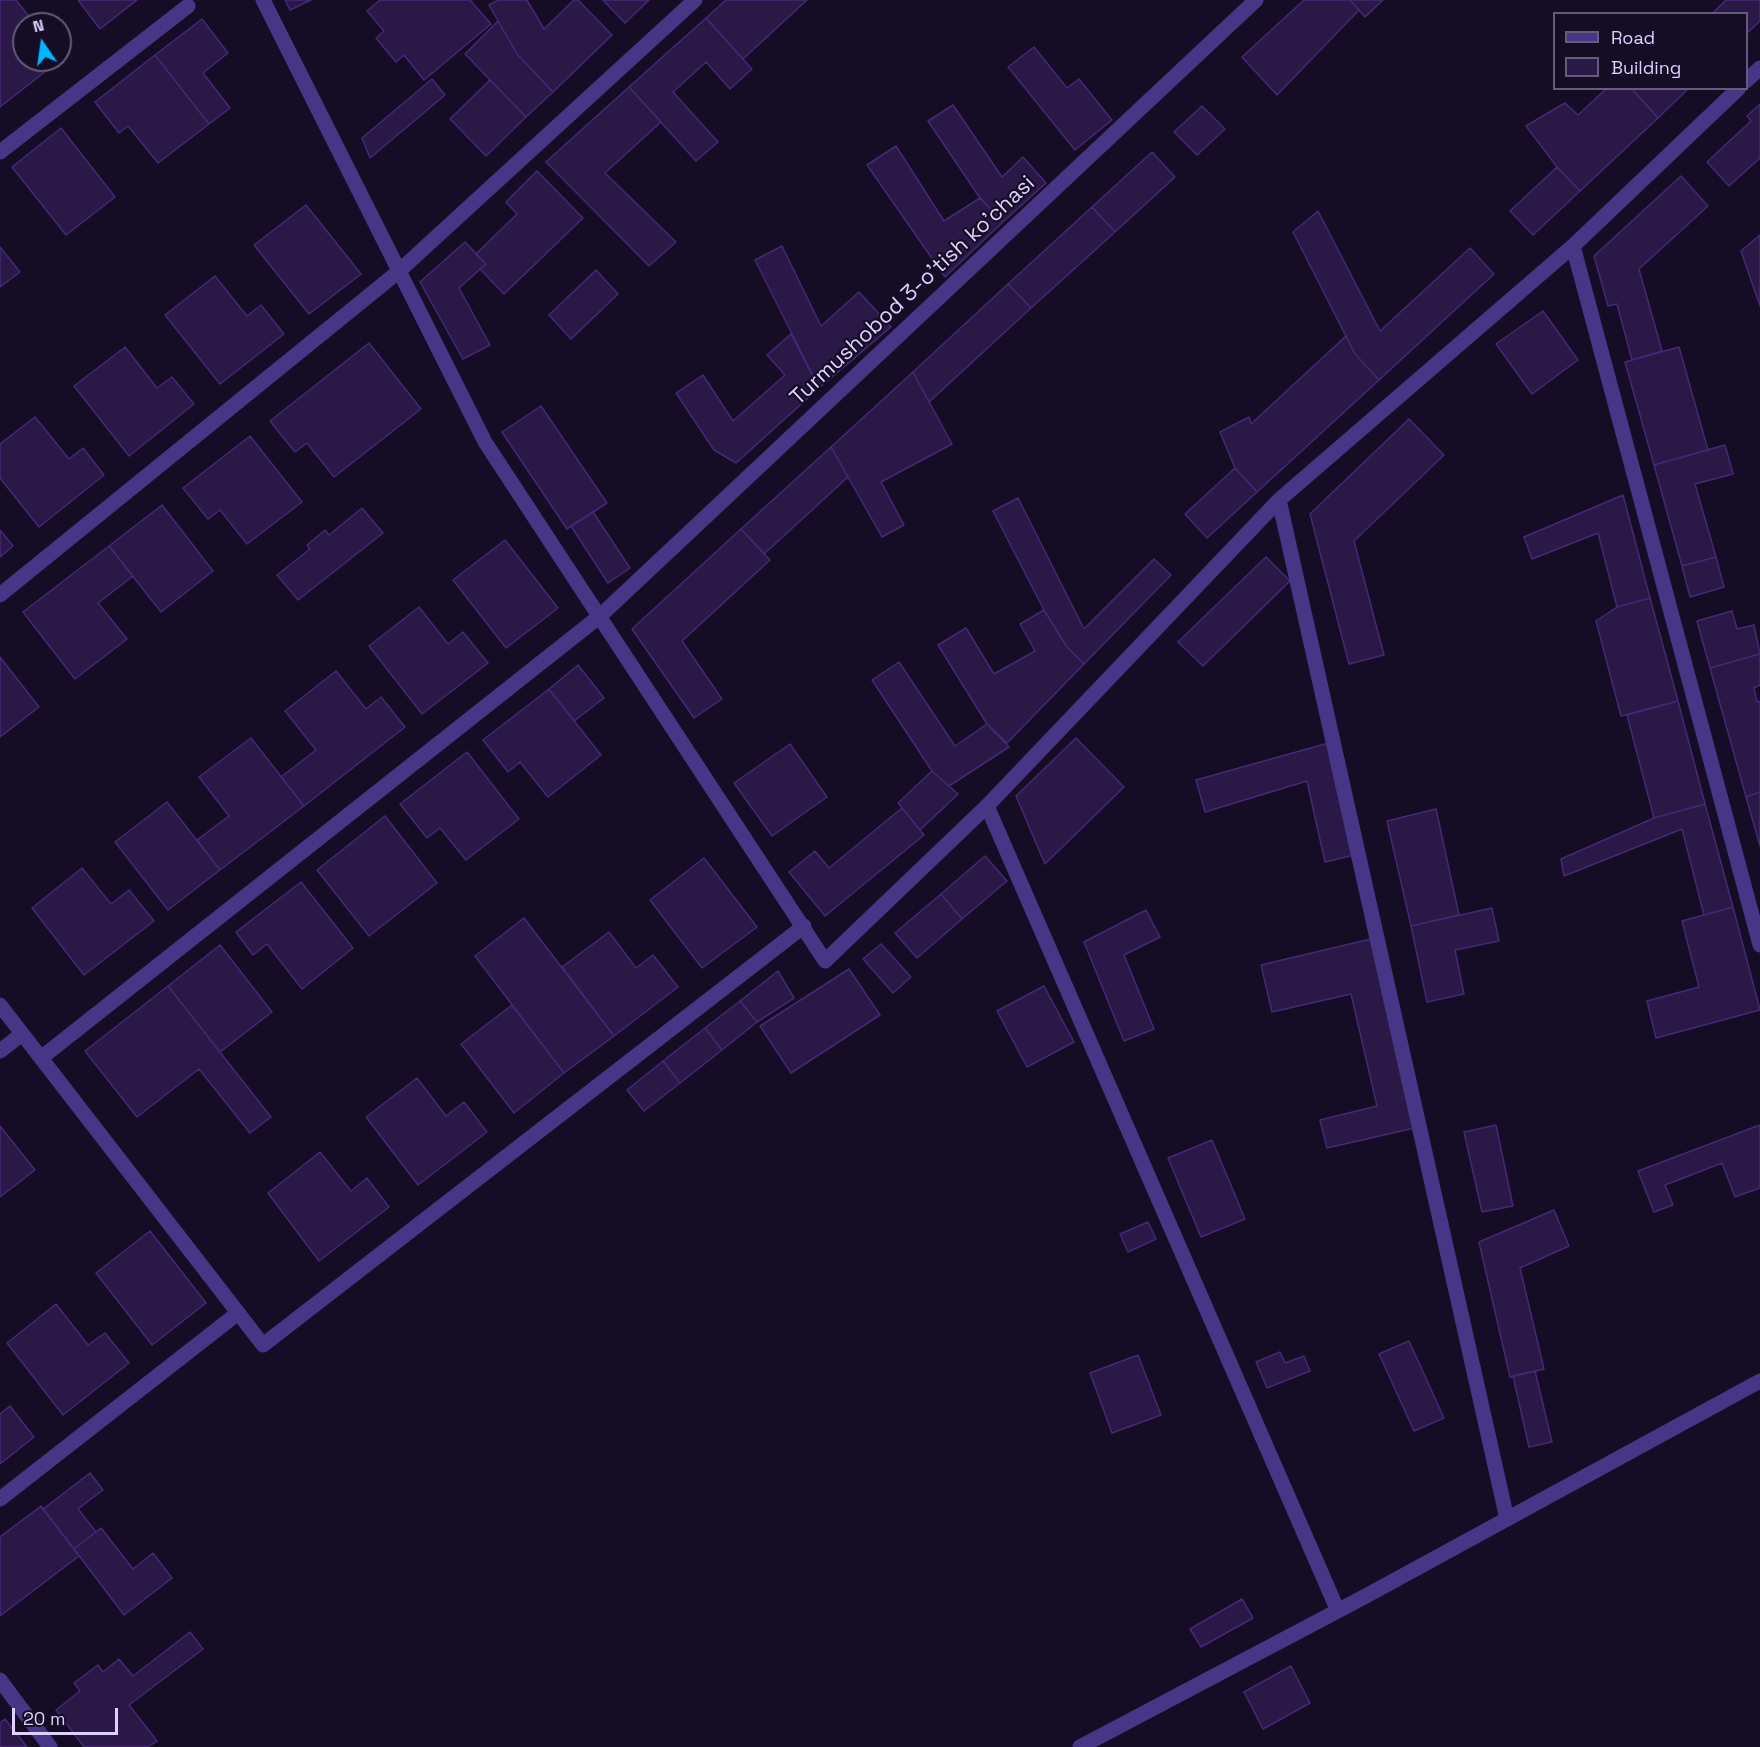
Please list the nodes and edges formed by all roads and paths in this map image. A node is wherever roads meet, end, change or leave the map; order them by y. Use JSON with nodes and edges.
{"nodes":[{"id":1,"x":263,"y":0,"type":"edge"},
{"id":2,"x":695,"y":0,"type":"edge"},
{"id":3,"x":1256,"y":0,"type":"edge"},
{"id":4,"x":188,"y":6,"type":"dead end"},
{"id":5,"x":1760,"y":68,"type":"edge"},
{"id":6,"x":1748,"y":79,"type":"edge"},
{"id":7,"x":1737,"y":90,"type":"edge"},
{"id":8,"x":0,"y":152,"type":"edge"},
{"id":9,"x":1573,"y":246,"type":"junction"},
{"id":10,"x":398,"y":272,"type":"junction"},
{"id":11,"x":1279,"y":500,"type":"junction"},
{"id":12,"x":0,"y":596,"type":"edge"},
{"id":13,"x":600,"y":616,"type":"junction"},
{"id":14,"x":987,"y":806,"type":"junction"},
{"id":15,"x":804,"y":926,"type":"junction"},
{"id":16,"x":1760,"y":945,"type":"edge"},
{"id":17,"x":0,"y":1005,"type":"edge"},
{"id":18,"x":22,"y":1034,"type":"junction"},
{"id":19,"x":0,"y":1051,"type":"edge"},
{"id":20,"x":41,"y":1058,"type":"junction"},
{"id":21,"x":238,"y":1312,"type":"junction"},
{"id":22,"x":1760,"y":1381,"type":"edge"},
{"id":23,"x":0,"y":1499,"type":"edge"},
{"id":24,"x":1507,"y":1519,"type":"junction"},
{"id":25,"x":1338,"y":1611,"type":"junction"},
{"id":26,"x":0,"y":1680,"type":"edge"},
{"id":27,"x":50,"y":1747,"type":"edge"},
{"id":28,"x":1080,"y":1747,"type":"edge"}],
"edges":[{"from":1,"to":10,"type":"street"},
{"from":2,"to":10,"type":"street"},
{"from":3,"to":13,"type":"street","name":"Turmushobod 3-o'tish ko'chasi"},
{"from":4,"to":8,"type":"street"},
{"from":5,"to":6,"type":"street"},
{"from":7,"to":9,"type":"street"},
{"from":9,"to":11,"type":"street"},
{"from":9,"to":16,"type":"street"},
{"from":10,"to":12,"type":"street"},
{"from":10,"to":13,"type":"street"},
{"from":11,"to":14,"type":"street"},
{"from":11,"to":24,"type":"street"},
{"from":13,"to":15,"type":"street"},
{"from":13,"to":20,"type":"street","name":"Turmushobod 3-o'tish ko'chasi"},
{"from":14,"to":15,"type":"street"},
{"from":14,"to":25,"type":"street"},
{"from":15,"to":21,"type":"street"},
{"from":17,"to":18,"type":"street"},
{"from":18,"to":19,"type":"street"},
{"from":18,"to":20,"type":"street"},
{"from":20,"to":21,"type":"street"},
{"from":21,"to":23,"type":"street"},
{"from":22,"to":24,"type":"street"},
{"from":24,"to":25,"type":"street"},
{"from":25,"to":28,"type":"street"},
{"from":26,"to":27,"type":"street"}]}
